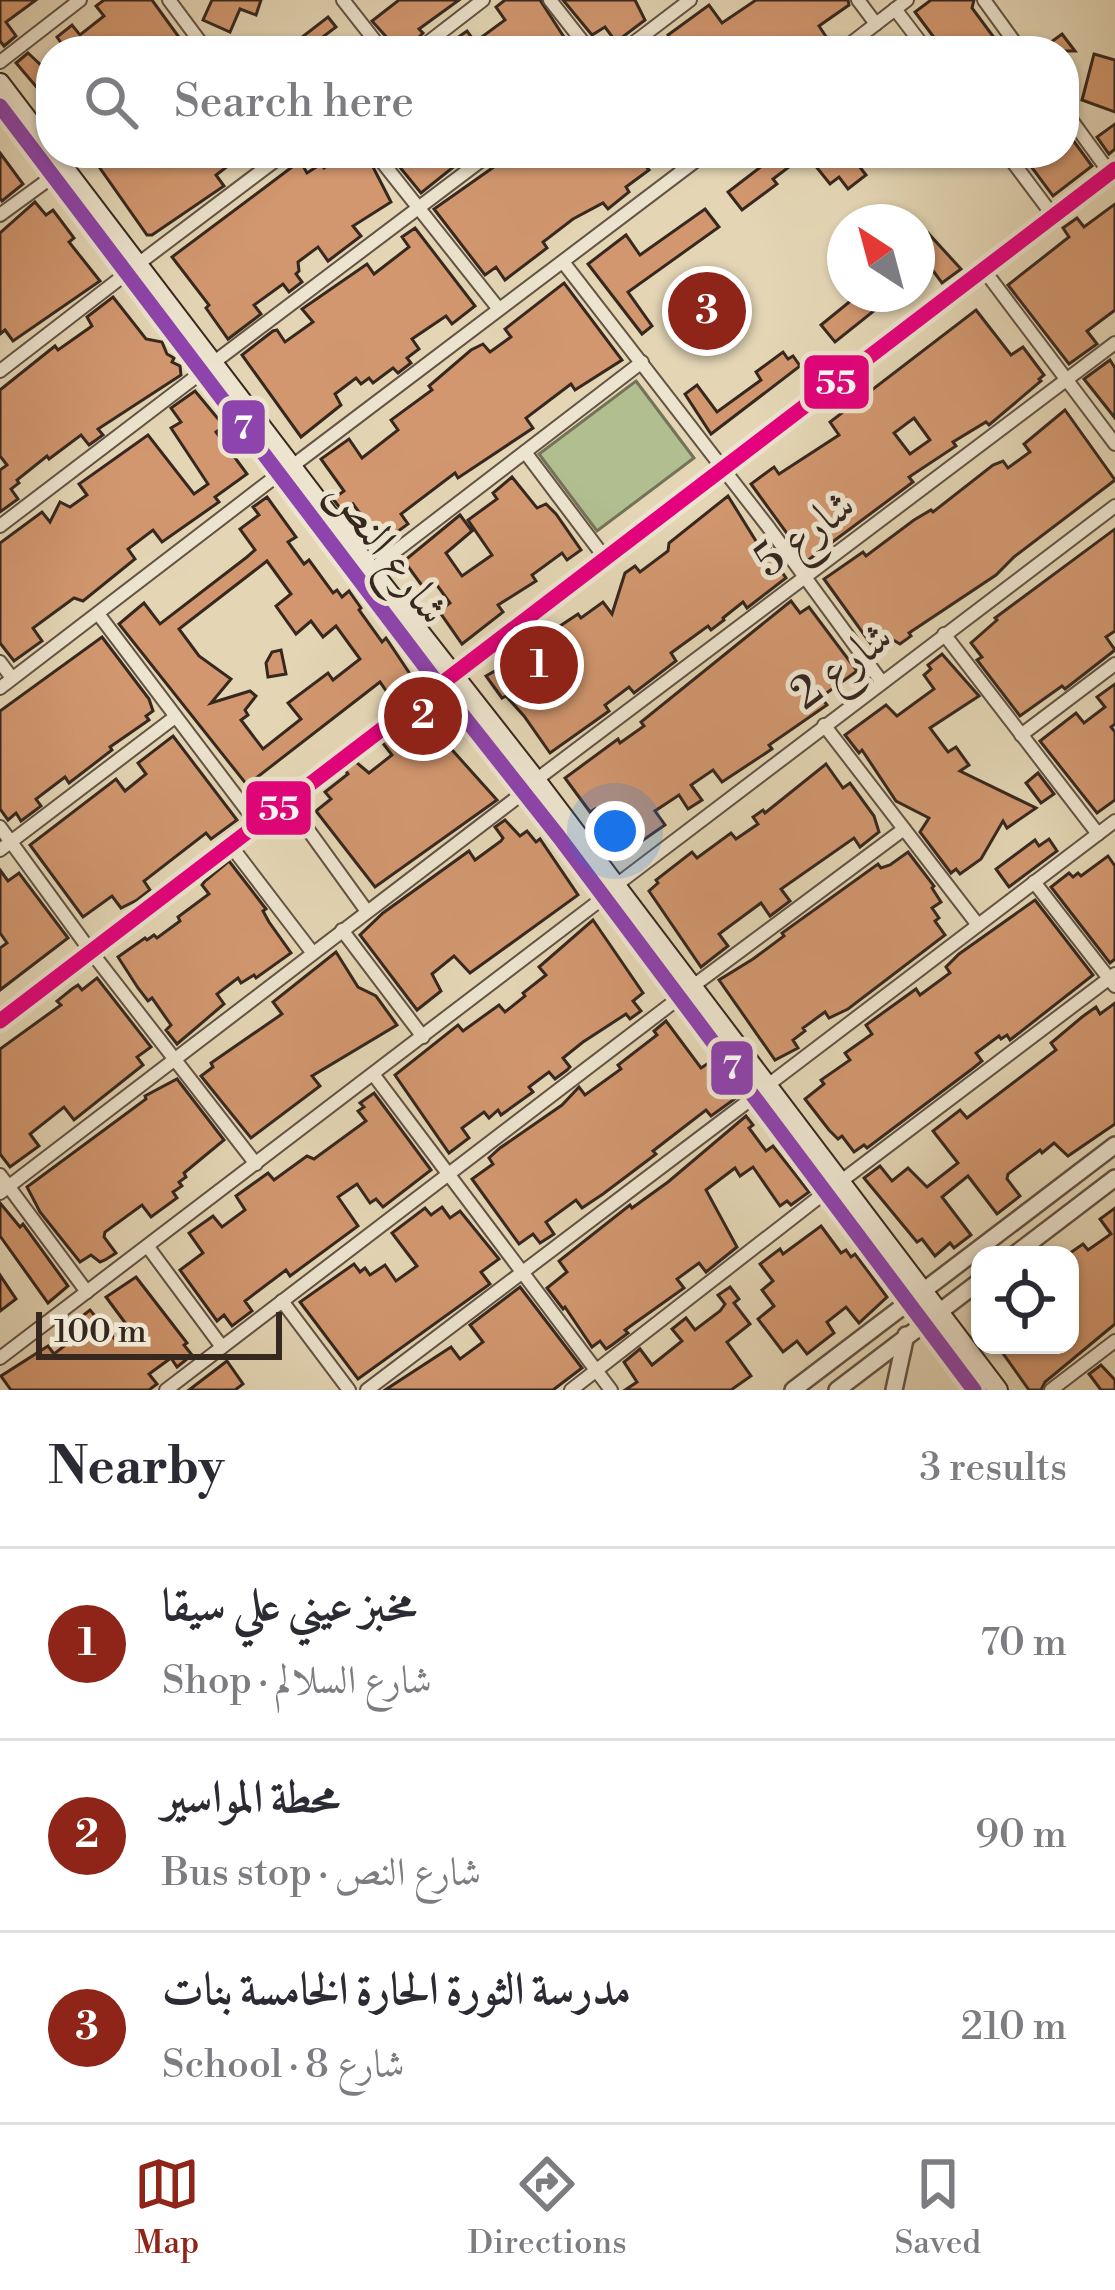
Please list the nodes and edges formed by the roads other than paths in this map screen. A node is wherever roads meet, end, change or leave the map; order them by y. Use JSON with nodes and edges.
{"nodes":[{"id":1,"x":80,"y":0,"type":"edge"},
{"id":2,"x":170,"y":0,"type":"edge"},
{"id":3,"x":343,"y":0,"type":"edge"},
{"id":4,"x":483,"y":0,"type":"edge"},
{"id":5,"x":550,"y":0,"type":"edge"},
{"id":6,"x":690,"y":0,"type":"edge"},
{"id":7,"x":858,"y":0,"type":"edge"},
{"id":8,"x":907,"y":0,"type":"edge"},
{"id":9,"x":984,"y":0,"type":"edge"},
{"id":10,"x":895,"y":9,"type":"junction"},
{"id":11,"x":876,"y":24,"type":"junction"},
{"id":12,"x":196,"y":36,"type":"edge"},
{"id":13,"x":371,"y":36,"type":"edge"},
{"id":14,"x":436,"y":36,"type":"edge"},
{"id":15,"x":578,"y":36,"type":"edge"},
{"id":16,"x":643,"y":36,"type":"edge"},
{"id":17,"x":860,"y":36,"type":"edge"},
{"id":18,"x":916,"y":36,"type":"edge"},
{"id":19,"x":1010,"y":36,"type":"edge"},
{"id":20,"x":0,"y":62,"type":"edge"},
{"id":21,"x":0,"y":82,"type":"edge"},
{"id":22,"x":0,"y":106,"type":"edge"},
{"id":23,"x":1079,"y":129,"type":"edge"},
{"id":24,"x":36,"y":134,"type":"edge"},
{"id":25,"x":36,"y":143,"type":"edge"},
{"id":26,"x":49,"y":168,"type":"edge"},
{"id":27,"x":59,"y":168,"type":"edge"},
{"id":28,"x":265,"y":168,"type":"edge"},
{"id":29,"x":387,"y":168,"type":"edge"},
{"id":30,"x":471,"y":168,"type":"edge"},
{"id":31,"x":687,"y":168,"type":"edge"},
{"id":32,"x":1017,"y":168,"type":"edge"},
{"id":33,"x":684,"y":170,"type":"joint"},
{"id":34,"x":1113,"y":171,"type":"edge"},
{"id":35,"x":418,"y":207,"type":"junction"},
{"id":36,"x":0,"y":215,"type":"edge"},
{"id":37,"x":1054,"y":217,"type":"junction"},
{"id":38,"x":562,"y":262,"type":"junction"},
{"id":39,"x":132,"y":268,"type":"junction"},
{"id":40,"x":984,"y":270,"type":"junction"},
{"id":41,"x":497,"y":308,"type":"junction"},
{"id":42,"x":1115,"y":343,"type":"edge"},
{"id":43,"x":642,"y":362,"type":"junction"},
{"id":44,"x":207,"y":367,"type":"junction"},
{"id":45,"x":0,"y":371,"type":"edge"},
{"id":46,"x":1067,"y":379,"type":"junction"},
{"id":47,"x":1115,"y":444,"type":"edge"},
{"id":48,"x":524,"y":452,"type":"junction"},
{"id":49,"x":721,"y":469,"type":"junction"},
{"id":50,"x":285,"y":470,"type":"junction"},
{"id":51,"x":1115,"y":506,"type":"edge"},
{"id":52,"x":0,"y":526,"type":"edge"},
{"id":53,"x":605,"y":558,"type":"junction"},
{"id":54,"x":371,"y":570,"type":"junction"},
{"id":55,"x":806,"y":580,"type":"junction"},
{"id":56,"x":99,"y":615,"type":"junction"},
{"id":57,"x":944,"y":634,"type":"junction"},
{"id":58,"x":0,"y":662,"type":"edge"},
{"id":59,"x":1115,"y":664,"type":"edge"},
{"id":60,"x":12,"y":678,"type":"junction"},
{"id":61,"x":447,"y":680,"type":"junction"},
{"id":62,"x":881,"y":682,"type":"junction"},
{"id":63,"x":0,"y":688,"type":"edge"},
{"id":64,"x":175,"y":716,"type":"junction"},
{"id":65,"x":824,"y":725,"type":"junction"},
{"id":66,"x":1021,"y":735,"type":"junction"},
{"id":67,"x":530,"y":786,"type":"junction"},
{"id":68,"x":288,"y":802,"type":"junction"},
{"id":69,"x":1115,"y":821,"type":"edge"},
{"id":70,"x":258,"y":825,"type":"junction"},
{"id":71,"x":0,"y":827,"type":"edge"},
{"id":72,"x":904,"y":829,"type":"junction"},
{"id":73,"x":1097,"y":834,"type":"junction"},
{"id":74,"x":5,"y":846,"type":"edge"},
{"id":75,"x":231,"y":846,"type":"junction"},
{"id":76,"x":1034,"y":882,"type":"junction"},
{"id":77,"x":609,"y":892,"type":"junction"},
{"id":78,"x":366,"y":910,"type":"junction"},
{"id":79,"x":978,"y":925,"type":"junction"},
{"id":80,"x":342,"y":930,"type":"junction"},
{"id":81,"x":312,"y":952,"type":"junction"},
{"id":82,"x":92,"y":953,"type":"junction"},
{"id":83,"x":1113,"y":980,"type":"edge"},
{"id":84,"x":686,"y":992,"type":"junction"},
{"id":85,"x":0,"y":1022,"type":"edge"},
{"id":86,"x":423,"y":1037,"type":"junction"},
{"id":87,"x":172,"y":1058,"type":"junction"},
{"id":88,"x":373,"y":1074,"type":"junction"},
{"id":89,"x":761,"y":1091,"type":"junction"},
{"id":90,"x":1115,"y":1145,"type":"edge"},
{"id":91,"x":256,"y":1164,"type":"junction"},
{"id":92,"x":448,"y":1175,"type":"junction"},
{"id":93,"x":1115,"y":1178,"type":"edge"},
{"id":94,"x":3,"y":1185,"type":"edge"},
{"id":95,"x":833,"y":1187,"type":"junction"},
{"id":96,"x":1026,"y":1246,"type":"edge"},
{"id":97,"x":148,"y":1247,"type":"junction"},
{"id":98,"x":522,"y":1273,"type":"junction"},
{"id":99,"x":971,"y":1288,"type":"edge"},
{"id":100,"x":87,"y":1292,"type":"junction"},
{"id":101,"x":282,"y":1301,"type":"junction"},
{"id":102,"x":911,"y":1301,"type":"junction"},
{"id":103,"x":932,"y":1317,"type":"junction"},
{"id":104,"x":907,"y":1337,"type":"junction"},
{"id":105,"x":1115,"y":1341,"type":"edge"},
{"id":106,"x":222,"y":1347,"type":"junction"},
{"id":107,"x":0,"y":1358,"type":"edge"},
{"id":108,"x":597,"y":1371,"type":"junction"},
{"id":109,"x":167,"y":1389,"type":"edge"},
{"id":110,"x":349,"y":1390,"type":"edge"},
{"id":111,"x":367,"y":1390,"type":"edge"},
{"id":112,"x":571,"y":1390,"type":"edge"},
{"id":113,"x":611,"y":1390,"type":"edge"},
{"id":114,"x":793,"y":1390,"type":"edge"},
{"id":115,"x":837,"y":1390,"type":"edge"},
{"id":116,"x":894,"y":1390,"type":"edge"},
{"id":117,"x":974,"y":1390,"type":"edge"},
{"id":118,"x":998,"y":1390,"type":"edge"},
{"id":119,"x":1051,"y":1390,"type":"edge"}],
"edges":[{"from":1,"to":20,"type":"street"},
{"from":2,"to":12,"type":"street"},
{"from":3,"to":13,"type":"street"},
{"from":4,"to":14,"type":"street"},
{"from":5,"to":15,"type":"street"},
{"from":6,"to":16,"type":"street"},
{"from":7,"to":11,"type":"street"},
{"from":8,"to":10,"type":"street"},
{"from":9,"to":19,"type":"street"},
{"from":10,"to":11,"type":"street"},
{"from":10,"to":18,"type":"street"},
{"from":11,"to":17,"type":"street"},
{"from":21,"to":24,"type":"main road","name":"شارع النص"},
{"from":22,"to":25,"type":"main road","name":"شارع النص"},
{"from":23,"to":34,"type":"street"},
{"from":26,"to":36,"type":"street"},
{"from":27,"to":39,"type":"main road","name":"شارع النص"},
{"from":28,"to":39,"type":"street"},
{"from":29,"to":35,"type":"street"},
{"from":30,"to":35,"type":"street"},
{"from":31,"to":33,"type":"street"},
{"from":32,"to":37,"type":"street"},
{"from":33,"to":38,"type":"street"},
{"from":34,"to":37,"type":"street"},
{"from":35,"to":41,"type":"street"},
{"from":35,"to":44,"type":"street"},
{"from":37,"to":40,"type":"street"},
{"from":38,"to":41,"type":"street"},
{"from":38,"to":43,"type":"street"},
{"from":39,"to":44,"type":"main road","name":"شارع النص"},
{"from":39,"to":45,"type":"street"},
{"from":40,"to":46,"type":"street"},
{"from":40,"to":49,"type":"street"},
{"from":41,"to":50,"type":"street"},
{"from":42,"to":46,"type":"street","name":"شارع 5"},
{"from":43,"to":48,"type":"street"},
{"from":43,"to":49,"type":"street"},
{"from":44,"to":50,"type":"main road","name":"شارع النص"},
{"from":44,"to":52,"type":"street"},
{"from":46,"to":47,"type":"street"},
{"from":46,"to":55,"type":"street","name":"شارع 5"},
{"from":48,"to":53,"type":"street"},
{"from":48,"to":54,"type":"street"},
{"from":49,"to":53,"type":"street"},
{"from":49,"to":55,"type":"street"},
{"from":50,"to":54,"type":"main road","name":"شارع النص"},
{"from":50,"to":56,"type":"street"},
{"from":50,"to":61,"type":"main road","name":"شارع النص"},
{"from":51,"to":57,"type":"street","name":"شارع 2"},
{"from":53,"to":61,"type":"street"},
{"from":54,"to":61,"type":"main road","name":"شارع النص"},
{"from":55,"to":62,"type":"street"},
{"from":55,"to":67,"type":"street","name":"شارع 5"},
{"from":56,"to":60,"type":"street"},
{"from":56,"to":64,"type":"street"},
{"from":57,"to":62,"type":"street","name":"شارع 2"},
{"from":57,"to":66,"type":"street"},
{"from":58,"to":60,"type":"street"},
{"from":59,"to":66,"type":"street"},
{"from":60,"to":63,"type":"street"},
{"from":61,"to":67,"type":"main road","name":"شارع النص"},
{"from":61,"to":68,"type":"street"},
{"from":62,"to":65,"type":"street","name":"شارع 2"},
{"from":64,"to":70,"type":"street"},
{"from":64,"to":74,"type":"street"},
{"from":65,"to":72,"type":"street"},
{"from":65,"to":77,"type":"street","name":"شارع 2"},
{"from":66,"to":73,"type":"street"},
{"from":67,"to":77,"type":"main road","name":"شارع النص"},
{"from":67,"to":78,"type":"street","name":"شارع 5"},
{"from":68,"to":70,"type":"street"},
{"from":68,"to":78,"type":"street"},
{"from":69,"to":73,"type":"street"},
{"from":70,"to":75,"type":"street"},
{"from":71,"to":74,"type":"street"},
{"from":72,"to":79,"type":"street"},
{"from":72,"to":84,"type":"street"},
{"from":73,"to":76,"type":"street"},
{"from":74,"to":82,"type":"street"},
{"from":75,"to":81,"type":"street"},
{"from":75,"to":82,"type":"street"},
{"from":76,"to":79,"type":"street"},
{"from":76,"to":83,"type":"street"},
{"from":77,"to":84,"type":"main road","name":"شارع النص"},
{"from":77,"to":86,"type":"street","name":"شارع 2"},
{"from":78,"to":80,"type":"street","name":"شارع 5"},
{"from":79,"to":89,"type":"street"},
{"from":80,"to":81,"type":"street","name":"شارع 5"},
{"from":80,"to":86,"type":"street"},
{"from":81,"to":87,"type":"street","name":"شارع 5"},
{"from":82,"to":85,"type":"street"},
{"from":82,"to":87,"type":"street"},
{"from":83,"to":95,"type":"street"},
{"from":84,"to":89,"type":"main road","name":"شارع النص"},
{"from":84,"to":92,"type":"street"},
{"from":86,"to":88,"type":"street","name":"شارع 2"},
{"from":87,"to":91,"type":"street"},
{"from":87,"to":94,"type":"street","name":"شارع 5"},
{"from":88,"to":91,"type":"street","name":"شارع 2"},
{"from":88,"to":92,"type":"street"},
{"from":89,"to":95,"type":"main road","name":"شارع النص"},
{"from":89,"to":98,"type":"street"},
{"from":90,"to":102,"type":"street"},
{"from":91,"to":97,"type":"street","name":"شارع 2"},
{"from":92,"to":98,"type":"street"},
{"from":92,"to":101,"type":"street"},
{"from":93,"to":96,"type":"street"},
{"from":94,"to":100,"type":"street"},
{"from":95,"to":102,"type":"main road","name":"شارع النص"},
{"from":95,"to":108,"type":"street"},
{"from":97,"to":100,"type":"street","name":"شارع 2"},
{"from":97,"to":106,"type":"street"},
{"from":98,"to":108,"type":"street"},
{"from":98,"to":111,"type":"street"},
{"from":99,"to":103,"type":"street"},
{"from":100,"to":107,"type":"street","name":"شارع 2"},
{"from":101,"to":106,"type":"street"},
{"from":101,"to":110,"type":"street"},
{"from":102,"to":103,"type":"main road","name":"شارع النص"},
{"from":102,"to":104,"type":"street"},
{"from":102,"to":114,"type":"street"},
{"from":103,"to":104,"type":"street"},
{"from":103,"to":117,"type":"main road","name":"شارع النص"},
{"from":103,"to":118,"type":"main road","name":"شارع النص"},
{"from":104,"to":115,"type":"street"},
{"from":104,"to":116,"type":"street"},
{"from":105,"to":119,"type":"street"},
{"from":106,"to":109,"type":"street"},
{"from":108,"to":112,"type":"street"},
{"from":108,"to":113,"type":"street"}]}
